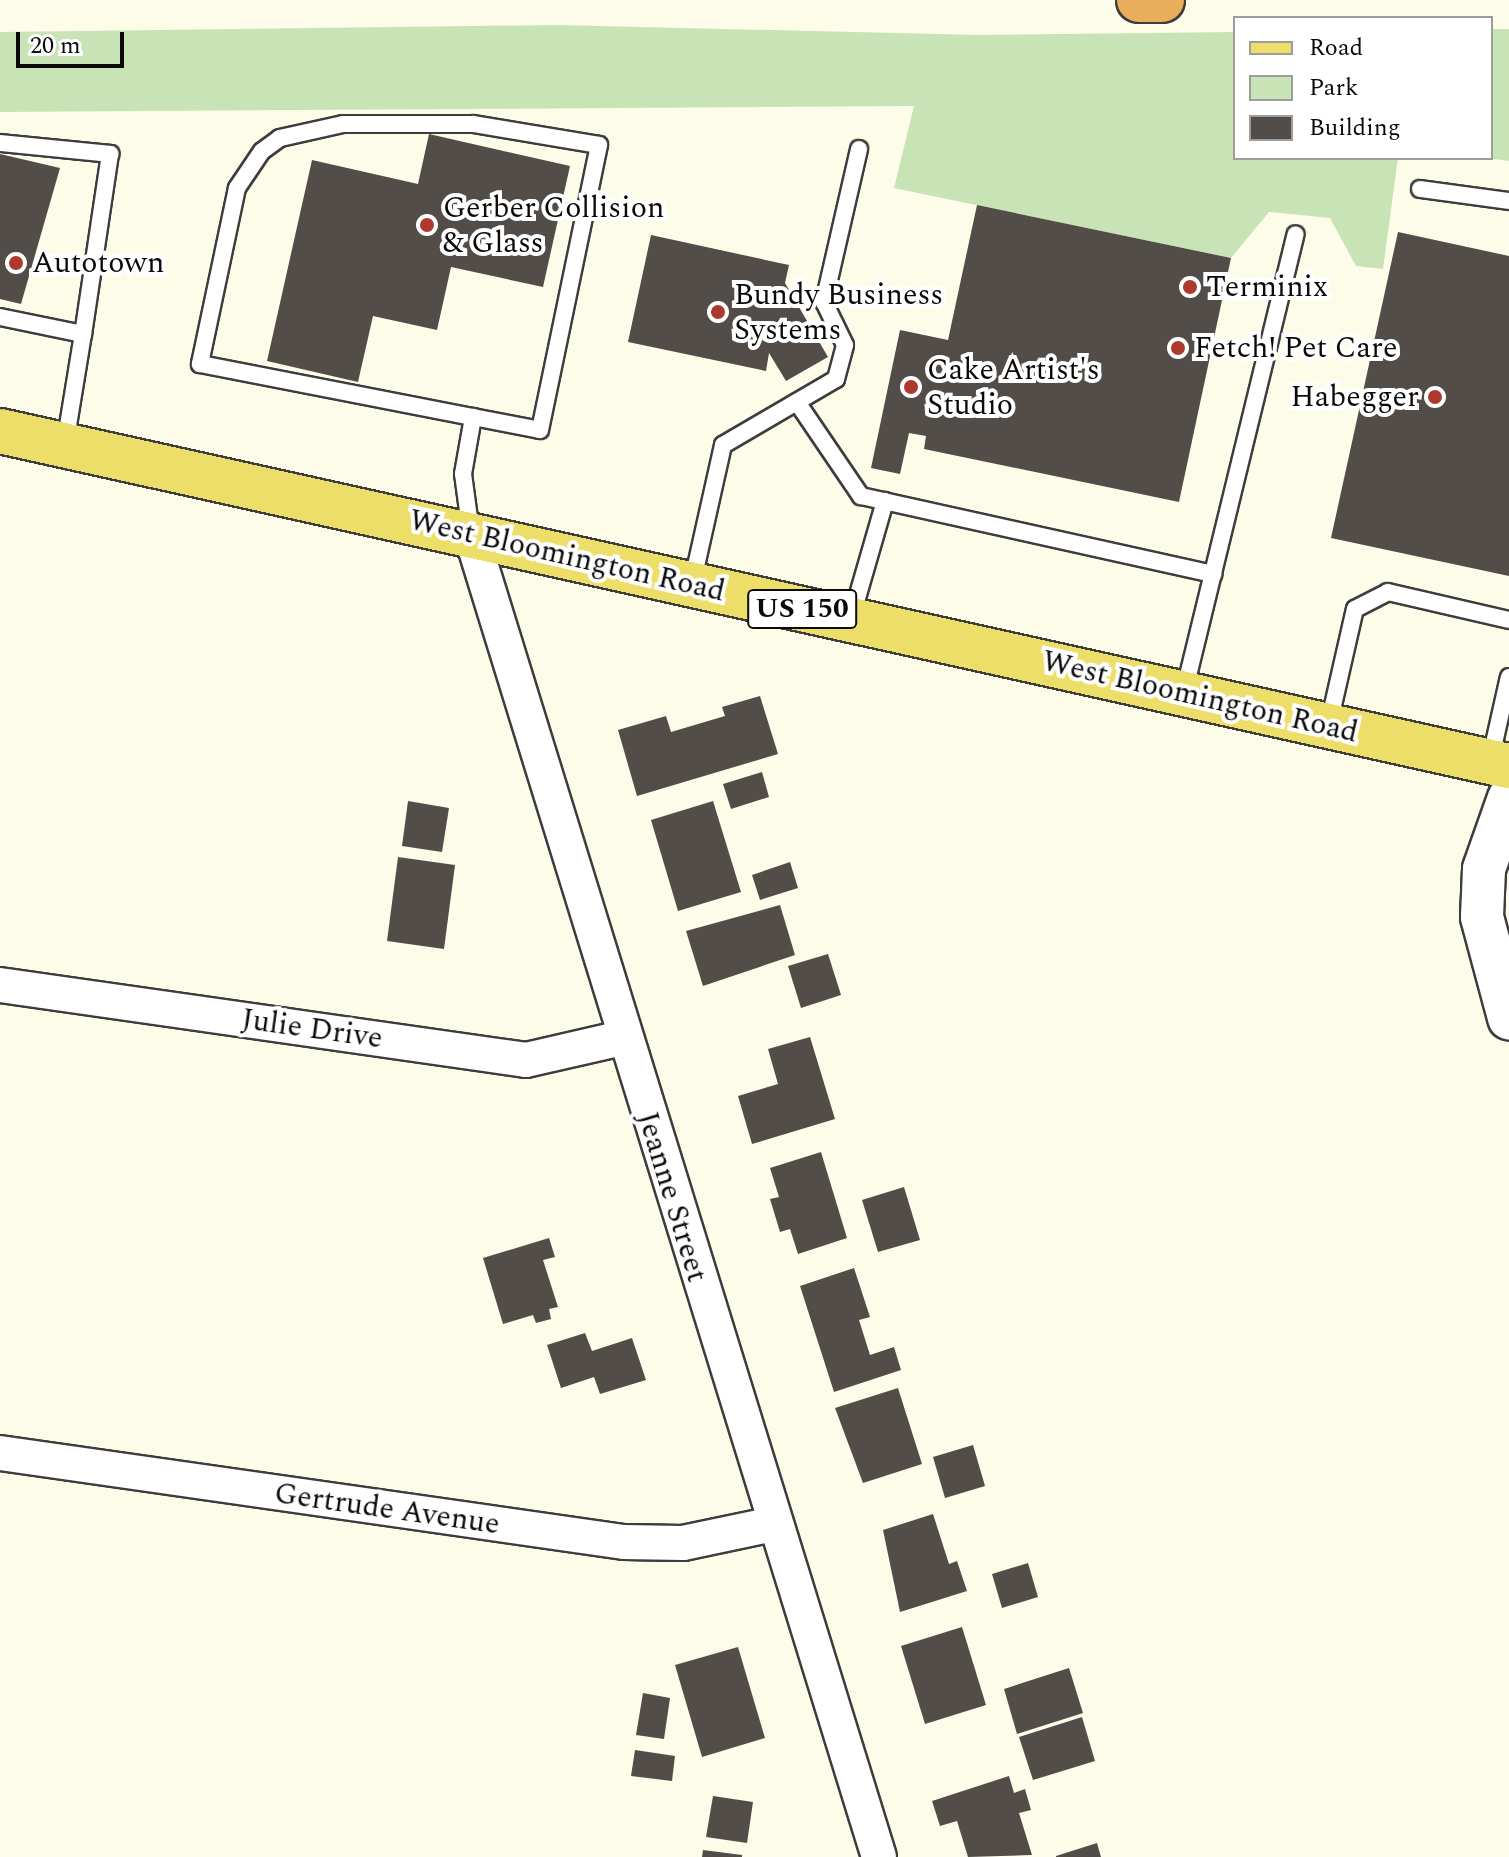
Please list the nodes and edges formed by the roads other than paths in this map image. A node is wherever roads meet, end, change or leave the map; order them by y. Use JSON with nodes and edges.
{"nodes":[{"id":1,"x":1139,"y":0,"type":"edge"},
{"id":2,"x":1162,"y":0,"type":"edge"},
{"id":3,"x":0,"y":143,"type":"edge"},
{"id":4,"x":859,"y":149,"type":"dead end"},
{"id":5,"x":1420,"y":189,"type":"dead end"},
{"id":6,"x":1509,"y":201,"type":"edge"},
{"id":7,"x":1296,"y":234,"type":"dead end"},
{"id":8,"x":0,"y":317,"type":"edge"},
{"id":9,"x":83,"y":334,"type":"junction"},
{"id":10,"x":797,"y":402,"type":"junction"},
{"id":11,"x":473,"y":417,"type":"junction"},
{"id":12,"x":0,"y":431,"type":"edge"},
{"id":13,"x":65,"y":445,"type":"junction"},
{"id":14,"x":885,"y":501,"type":"junction"},
{"id":15,"x":471,"y":534,"type":"junction"},
{"id":16,"x":1213,"y":574,"type":"junction"},
{"id":17,"x":691,"y":585,"type":"junction"},
{"id":18,"x":851,"y":619,"type":"junction"},
{"id":19,"x":1509,"y":620,"type":"edge"},
{"id":20,"x":1509,"y":677,"type":"edge"},
{"id":21,"x":1183,"y":694,"type":"junction"},
{"id":22,"x":1328,"y":726,"type":"junction"},
{"id":23,"x":1502,"y":775,"type":"edge"},
{"id":24,"x":0,"y":985,"type":"edge"},
{"id":25,"x":1509,"y":1018,"type":"edge"},
{"id":26,"x":622,"y":1038,"type":"junction"},
{"id":27,"x":0,"y":1453,"type":"edge"},
{"id":28,"x":774,"y":1524,"type":"junction"},
{"id":29,"x":879,"y":1857,"type":"edge"}],
"edges":[{"from":1,"to":2,"type":"highway"},
{"from":3,"to":9,"type":"lane"},
{"from":4,"to":10,"type":"lane"},
{"from":5,"to":6,"type":"lane"},
{"from":7,"to":16,"type":"lane"},
{"from":8,"to":9,"type":"lane"},
{"from":9,"to":13,"type":"lane"},
{"from":10,"to":14,"type":"lane"},
{"from":10,"to":17,"type":"lane"},
{"from":11,"to":11,"type":"lane"},
{"from":11,"to":15,"type":"lane"},
{"from":12,"to":13,"type":"main road","name":"West Bloomington Road","number":"US 150"},
{"from":13,"to":15,"type":"main road","name":"West Bloomington Road","number":"US 150"},
{"from":14,"to":16,"type":"lane"},
{"from":14,"to":18,"type":"lane"},
{"from":15,"to":17,"type":"main road","name":"West Bloomington Road","number":"US 150"},
{"from":15,"to":26,"type":"street","name":"Jeanne Street"},
{"from":16,"to":21,"type":"lane"},
{"from":17,"to":18,"type":"main road","name":"West Bloomington Road","number":"US 150"},
{"from":18,"to":21,"type":"main road","name":"West Bloomington Road","number":"US 150"},
{"from":19,"to":22,"type":"lane"},
{"from":20,"to":23,"type":"lane"},
{"from":21,"to":22,"type":"main road","name":"West Bloomington Road","number":"US 150"},
{"from":22,"to":23,"type":"main road","name":"West Bloomington Road","number":"US 150"},
{"from":23,"to":25,"type":"street"},
{"from":24,"to":26,"type":"street","name":"Julie Drive"},
{"from":26,"to":28,"type":"street","name":"Jeanne Street"},
{"from":27,"to":28,"type":"street","name":"Gertrude Avenue"},
{"from":28,"to":29,"type":"street","name":"Jeanne Street"}]}
